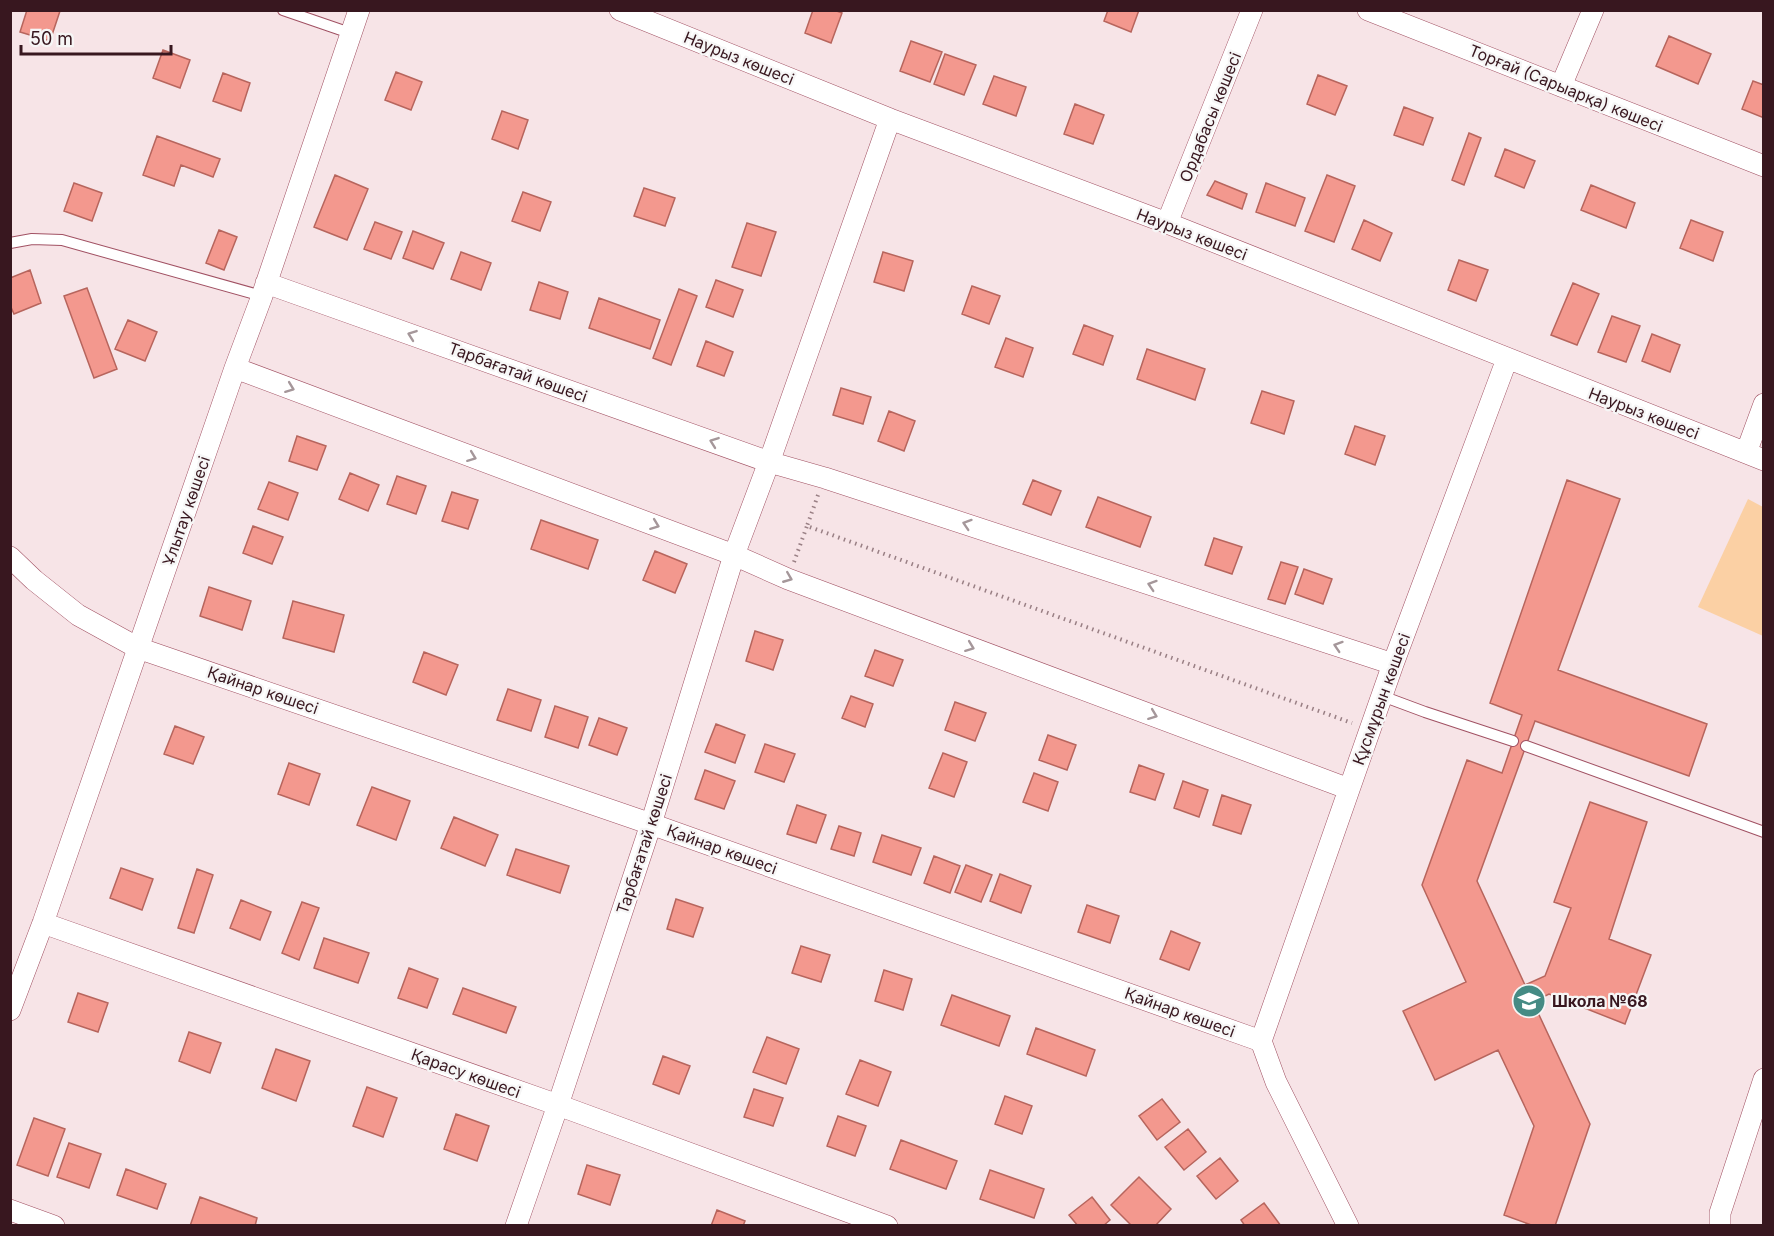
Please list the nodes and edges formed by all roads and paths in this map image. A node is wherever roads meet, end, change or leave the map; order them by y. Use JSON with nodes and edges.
{"nodes":[{"id":1,"x":283,"y":10,"type":"edge"},
{"id":2,"x":359,"y":10,"type":"edge"},
{"id":3,"x":620,"y":10,"type":"edge"},
{"id":4,"x":1252,"y":10,"type":"edge"},
{"id":5,"x":1368,"y":10,"type":"edge"},
{"id":6,"x":1593,"y":10,"type":"edge"},
{"id":7,"x":350,"y":33,"type":"junction"},
{"id":8,"x":1562,"y":86,"type":"junction"},
{"id":9,"x":890,"y":119,"type":"junction"},
{"id":10,"x":1764,"y":166,"type":"edge"},
{"id":11,"x":1167,"y":223,"type":"junction"},
{"id":12,"x":10,"y":243,"type":"edge"},
{"id":13,"x":264,"y":290,"type":"junction"},
{"id":14,"x":1508,"y":359,"type":"junction"},
{"id":15,"x":235,"y":368,"type":"junction"},
{"id":16,"x":1764,"y":404,"type":"edge"},
{"id":17,"x":1755,"y":456,"type":"edge"},
{"id":18,"x":769,"y":462,"type":"junction"},
{"id":19,"x":825,"y":478,"type":"junction"},
{"id":20,"x":807,"y":526,"type":"junction"},
{"id":21,"x":734,"y":555,"type":"junction"},
{"id":22,"x":10,"y":557,"type":"edge"},
{"id":23,"x":789,"y":579,"type":"junction"},
{"id":24,"x":138,"y":648,"type":"junction"},
{"id":25,"x":1393,"y":664,"type":"junction"},
{"id":26,"x":1382,"y":696,"type":"junction"},
{"id":27,"x":1370,"y":729,"type":"junction"},
{"id":28,"x":1513,"y":741,"type":"dead end"},
{"id":29,"x":1526,"y":746,"type":"dead end"},
{"id":30,"x":1349,"y":789,"type":"junction"},
{"id":31,"x":651,"y":824,"type":"junction"},
{"id":32,"x":1764,"y":832,"type":"edge"},
{"id":33,"x":43,"y":923,"type":"junction"},
{"id":34,"x":10,"y":1010,"type":"edge"},
{"id":35,"x":1261,"y":1041,"type":"junction"},
{"id":36,"x":1764,"y":1079,"type":"edge"},
{"id":37,"x":558,"y":1105,"type":"junction"},
{"id":38,"x":10,"y":1210,"type":"edge"},
{"id":39,"x":54,"y":1226,"type":"edge"},
{"id":40,"x":516,"y":1226,"type":"edge"},
{"id":41,"x":887,"y":1226,"type":"edge"},
{"id":42,"x":1348,"y":1226,"type":"edge"},
{"id":43,"x":1720,"y":1226,"type":"edge"}],
"edges":[{"from":1,"to":7,"type":"lane"},
{"from":2,"to":7,"type":"street","name":"Ұлытау көшесі"},
{"from":3,"to":9,"type":"street","name":"Наурыз көшесі"},
{"from":4,"to":11,"type":"street","name":"Ордабасы көшесі"},
{"from":5,"to":8,"type":"street","name":"Торғай (Сарыарқа) көшесі"},
{"from":6,"to":8,"type":"street"},
{"from":7,"to":13,"type":"street","name":"Ұлытау көшесі"},
{"from":8,"to":10,"type":"street","name":"Торғай (Сарыарқа) көшесі"},
{"from":9,"to":11,"type":"street","name":"Наурыз көшесі"},
{"from":9,"to":18,"type":"street","name":"Тарбағатай көшесі"},
{"from":11,"to":14,"type":"street","name":"Наурыз көшесі"},
{"from":12,"to":13,"type":"lane"},
{"from":13,"to":15,"type":"street","name":"Ұлытау көшесі"},
{"from":18,"to":13,"type":"street","name":"Тарбағатай көшесі","one_way":true},
{"from":14,"to":17,"type":"street","name":"Наурыз көшесі"},
{"from":14,"to":25,"type":"street","name":"Құсмұрын көшесі"},
{"from":15,"to":21,"type":"street","one_way":true},
{"from":15,"to":24,"type":"street","name":"Ұлытау көшесі"},
{"from":16,"to":17,"type":"street"},
{"from":18,"to":19,"type":"street"},
{"from":18,"to":21,"type":"street","name":"Тарбағатай көшесі"},
{"from":19,"to":20,"type":"path"},
{"from":25,"to":19,"type":"street","one_way":true},
{"from":20,"to":23,"type":"path"},
{"from":20,"to":27,"type":"path"},
{"from":21,"to":23,"type":"street","one_way":true},
{"from":21,"to":31,"type":"street","name":"Тарбағатай көшесі"},
{"from":22,"to":24,"type":"street","name":"Қайнар көшесі"},
{"from":23,"to":30,"type":"street","one_way":true},
{"from":24,"to":31,"type":"street","name":"Қайнар көшесі"},
{"from":24,"to":33,"type":"street","name":"Ұлытау көшесі"},
{"from":25,"to":26,"type":"street","name":"Құсмұрын көшесі"},
{"from":26,"to":27,"type":"street","name":"Құсмұрын көшесі"},
{"from":26,"to":28,"type":"lane"},
{"from":27,"to":30,"type":"street","name":"Құсмұрын көшесі"},
{"from":29,"to":32,"type":"lane"},
{"from":30,"to":35,"type":"street","name":"Құсмұрын көшесі"},
{"from":31,"to":35,"type":"street","name":"Қайнар көшесі"},
{"from":31,"to":37,"type":"street","name":"Тарбағатай көшесі"},
{"from":33,"to":34,"type":"street","name":"Ұлытау көшесі"},
{"from":33,"to":37,"type":"street","name":"Қарасу көшесі"},
{"from":35,"to":42,"type":"street"},
{"from":36,"to":43,"type":"street"},
{"from":37,"to":40,"type":"street","name":"Тарбағатай көшесі"},
{"from":37,"to":41,"type":"street","name":"Қарасу көшесі"},
{"from":38,"to":39,"type":"street"}]}
